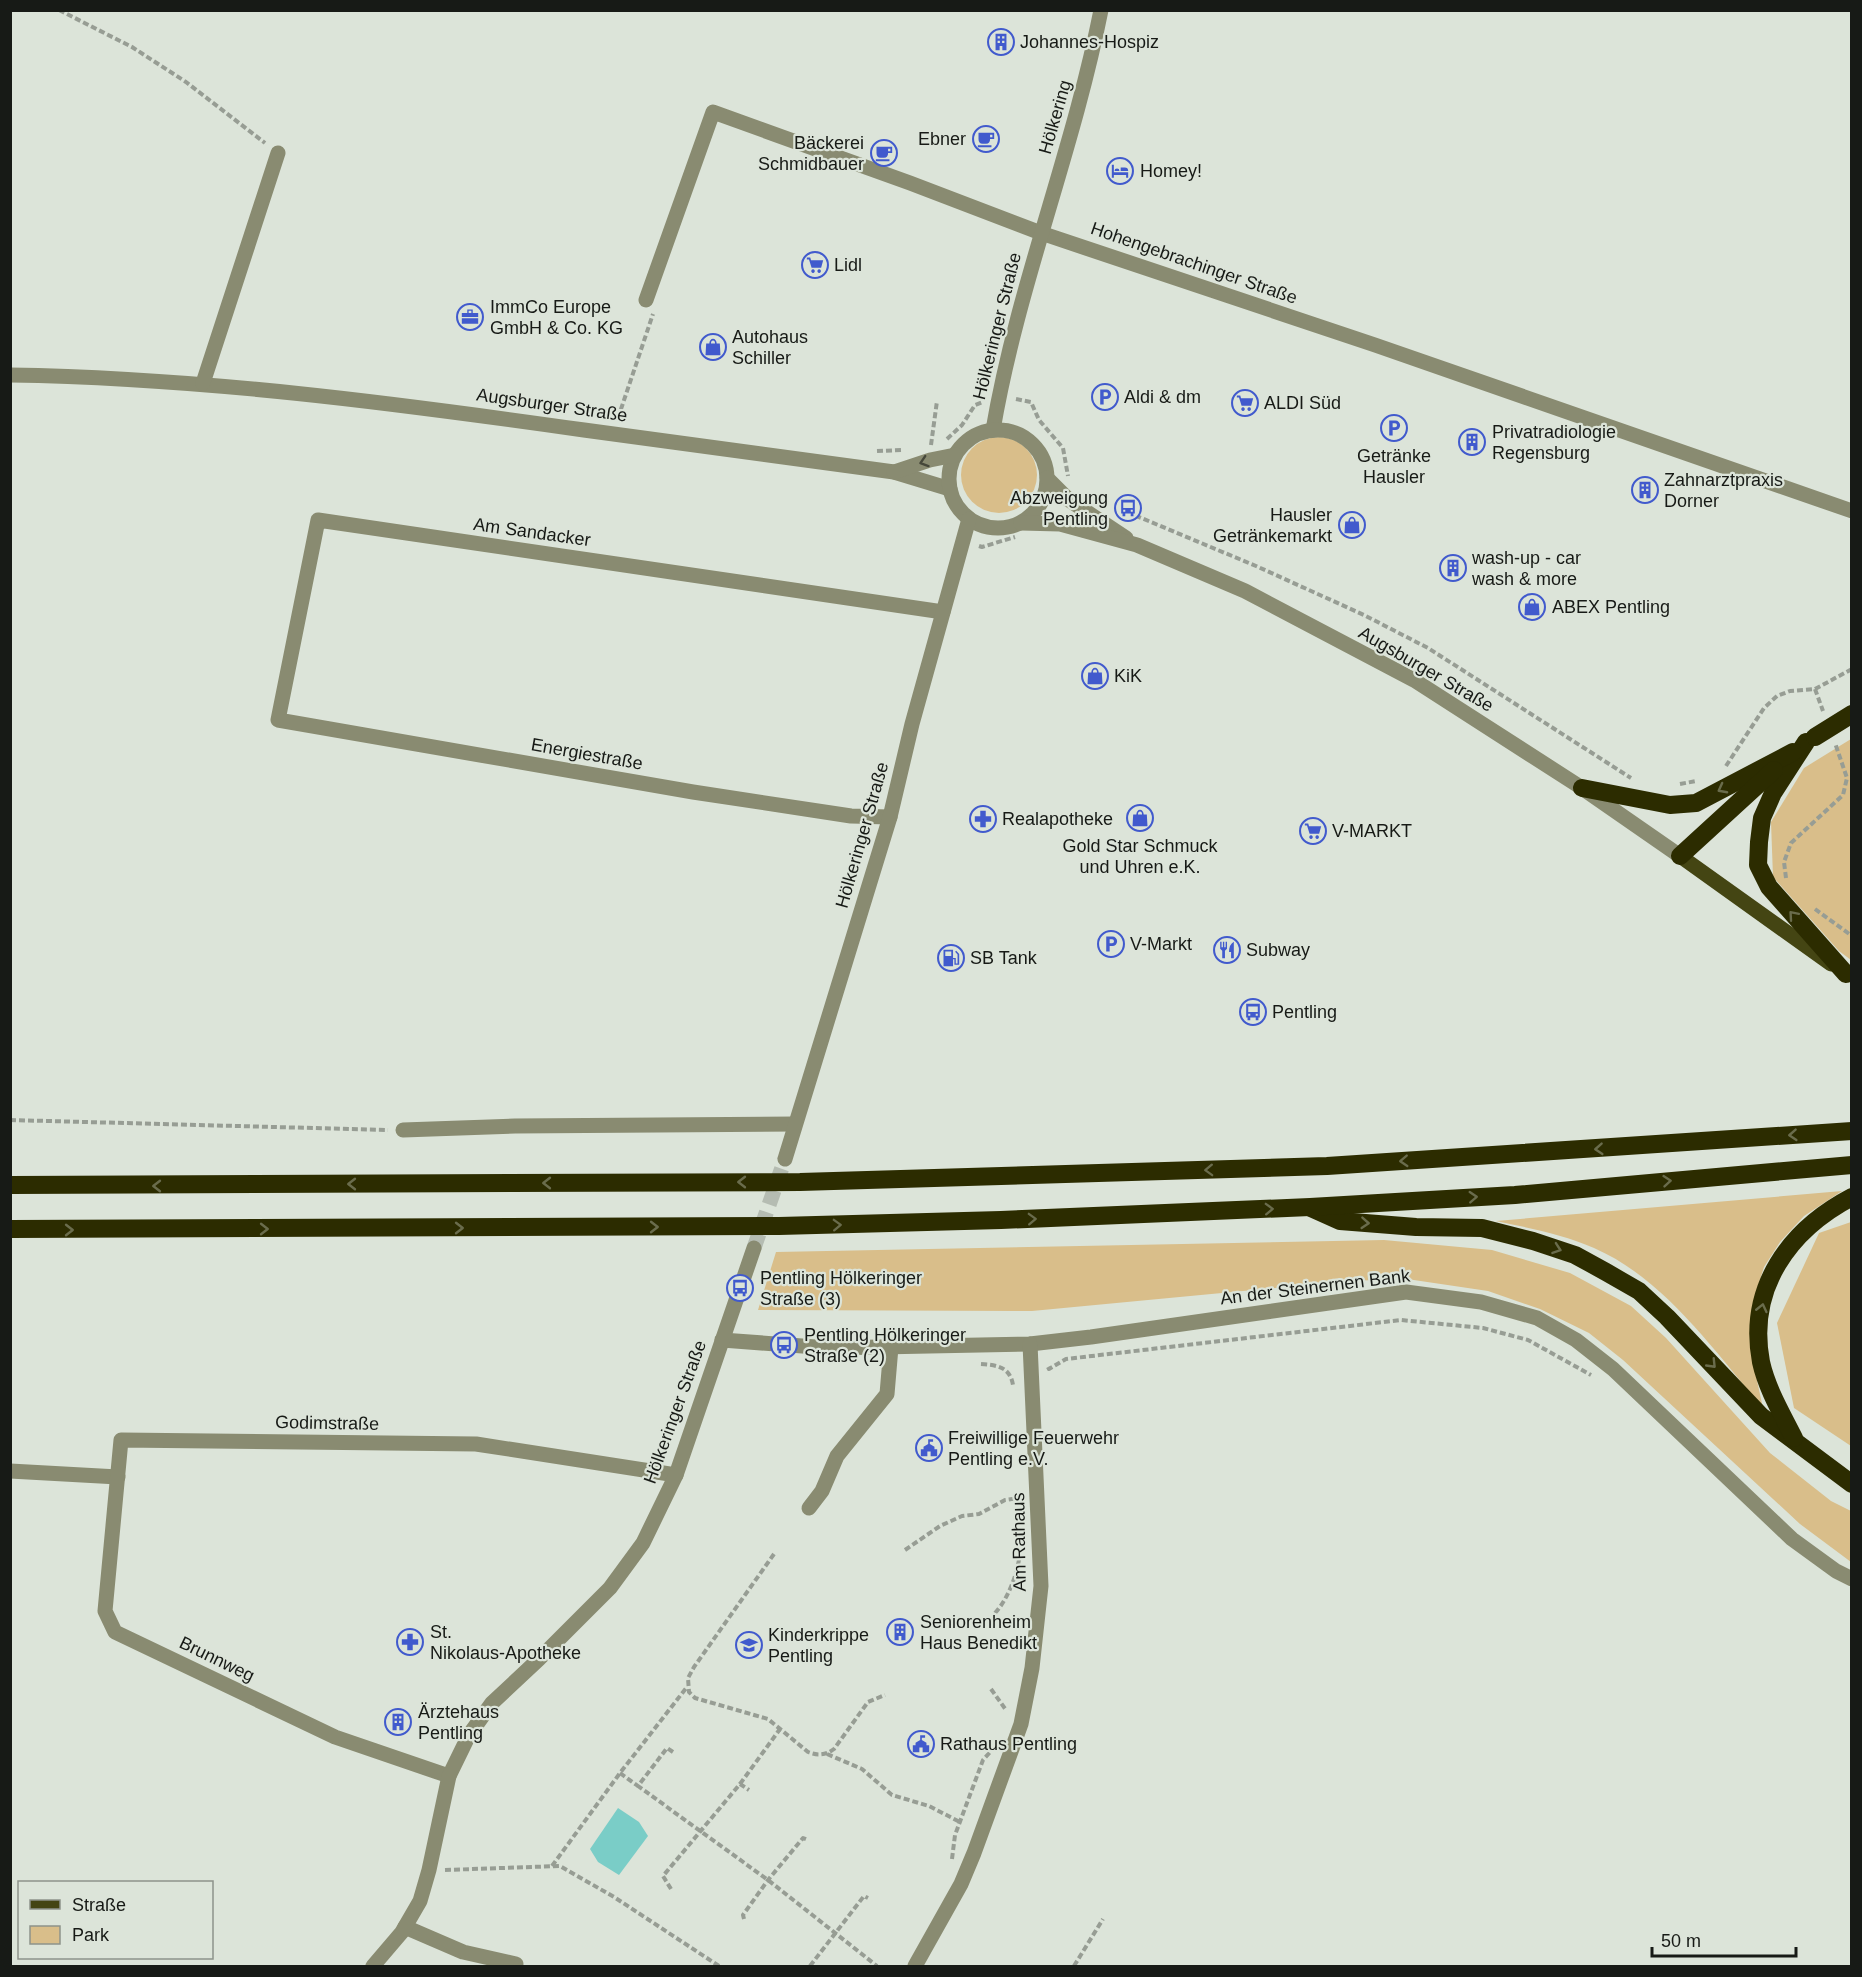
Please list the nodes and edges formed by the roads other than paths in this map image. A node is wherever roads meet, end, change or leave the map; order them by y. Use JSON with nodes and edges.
{"nodes":[{"id":1,"x":1101,"y":10,"type":"edge"},
{"id":2,"x":278,"y":153,"type":"road end"},
{"id":3,"x":1041,"y":232,"type":"junction"},
{"id":4,"x":646,"y":300,"type":"road end"},
{"id":5,"x":10,"y":375,"type":"edge"},
{"id":6,"x":203,"y":383,"type":"junction"},
{"id":7,"x":993,"y":430,"type":"junction"},
{"id":8,"x":955,"y":455,"type":"junction"},
{"id":9,"x":894,"y":472,"type":"junction"},
{"id":10,"x":1047,"y":478,"type":"junction"},
{"id":11,"x":950,"y":489,"type":"junction"},
{"id":12,"x":1851,"y":511,"type":"edge"},
{"id":13,"x":969,"y":519,"type":"junction"},
{"id":14,"x":1022,"y":523,"type":"junction"},
{"id":15,"x":1137,"y":545,"type":"junction"},
{"id":16,"x":943,"y":612,"type":"junction"},
{"id":17,"x":1851,"y":714,"type":"edge"},
{"id":18,"x":278,"y":720,"type":"joint"},
{"id":19,"x":1811,"y":741,"type":"junction"},
{"id":20,"x":1582,"y":788,"type":"junction"},
{"id":21,"x":890,"y":817,"type":"junction"},
{"id":22,"x":1680,"y":856,"type":"junction"},
{"id":23,"x":1849,"y":976,"type":"edge"},
{"id":24,"x":795,"y":1124,"type":"junction"},
{"id":25,"x":404,"y":1130,"type":"road end"},
{"id":26,"x":1851,"y":1131,"type":"edge"},
{"id":27,"x":785,"y":1158,"type":"tunnel mouth"},
{"id":28,"x":1851,"y":1165,"type":"edge"},
{"id":29,"x":10,"y":1185,"type":"edge"},
{"id":30,"x":1851,"y":1197,"type":"edge"},
{"id":31,"x":1310,"y":1207,"type":"junction"},
{"id":32,"x":10,"y":1229,"type":"edge"},
{"id":33,"x":754,"y":1248,"type":"tunnel mouth"},
{"id":34,"x":722,"y":1340,"type":"junction"},
{"id":35,"x":1030,"y":1344,"type":"junction"},
{"id":36,"x":891,"y":1347,"type":"junction"},
{"id":37,"x":1797,"y":1442,"type":"junction"},
{"id":38,"x":10,"y":1471,"type":"edge"},
{"id":39,"x":676,"y":1475,"type":"junction"},
{"id":40,"x":118,"y":1477,"type":"junction"},
{"id":41,"x":1851,"y":1484,"type":"edge"},
{"id":42,"x":809,"y":1508,"type":"dead end"},
{"id":43,"x":1851,"y":1579,"type":"edge"},
{"id":44,"x":450,"y":1776,"type":"junction"},
{"id":45,"x":405,"y":1927,"type":"junction"},
{"id":46,"x":516,"y":1964,"type":"dead end"},
{"id":47,"x":373,"y":1966,"type":"edge"},
{"id":48,"x":915,"y":1966,"type":"edge"}],
"edges":[{"from":1,"to":3,"type":"street","name":"Hölkering"},
{"from":2,"to":6,"type":"street"},
{"from":3,"to":4,"type":"street","name":"Hohengebrachinger Straße"},
{"from":3,"to":7,"type":"street","name":"Hölkeringer Straße"},
{"from":3,"to":12,"type":"street","name":"Hohengebrachinger Straße"},
{"from":5,"to":6,"type":"street","name":"Augsburger Straße"},
{"from":6,"to":9,"type":"street","name":"Augsburger Straße"},
{"from":7,"to":8,"type":"street"},
{"from":7,"to":10,"type":"street"},
{"from":8,"to":9,"type":"street","name":"Augsburger Straße","one_way":true},
{"from":8,"to":11,"type":"street"},
{"from":9,"to":11,"type":"street","name":"Augsburger Straße"},
{"from":10,"to":14,"type":"street"},
{"from":10,"to":15,"type":"street","name":"Augsburger Straße"},
{"from":11,"to":13,"type":"street"},
{"from":13,"to":14,"type":"street"},
{"from":13,"to":16,"type":"street","name":"Hölkeringer Straße"},
{"from":14,"to":15,"type":"street","name":"Augsburger Straße"},
{"from":15,"to":20,"type":"street","name":"Augsburger Straße"},
{"from":16,"to":18,"type":"street","name":"Am Sandacker"},
{"from":16,"to":21,"type":"street","name":"Hölkeringer Straße"},
{"from":17,"to":19,"type":"highway","bridge":true},
{"from":18,"to":21,"type":"street","name":"Energiestraße"},
{"from":19,"to":20,"type":"highway","one_way":true},
{"from":19,"to":22,"type":"highway"},
{"from":23,"to":19,"type":"highway","one_way":true},
{"from":20,"to":22,"type":"street","name":"Augsburger Straße"},
{"from":21,"to":24,"type":"street","name":"Hölkeringer Straße"},
{"from":22,"to":23,"type":"main road"},
{"from":24,"to":25,"type":"street"},
{"from":24,"to":27,"type":"street","name":"Hölkeringer Straße"},
{"from":26,"to":29,"type":"highway","one_way":true},
{"from":31,"to":28,"type":"highway","one_way":true},
{"from":37,"to":30,"type":"highway","one_way":true},
{"from":32,"to":31,"type":"highway","one_way":true},
{"from":31,"to":37,"type":"highway","one_way":true},
{"from":33,"to":34,"type":"street","name":"Hölkeringer Straße"},
{"from":34,"to":36,"type":"street","name":"An der Steinernen Bank"},
{"from":34,"to":39,"type":"street","name":"Hölkeringer Straße"},
{"from":35,"to":36,"type":"street","name":"An der Steinernen Bank"},
{"from":35,"to":43,"type":"street","name":"An der Steinernen Bank"},
{"from":35,"to":48,"type":"street","name":"Am Rathaus"},
{"from":36,"to":42,"type":"street"},
{"from":37,"to":41,"type":"highway"},
{"from":38,"to":40,"type":"street"},
{"from":39,"to":40,"type":"street","name":"Godimstraße"},
{"from":39,"to":44,"type":"street","name":"Hölkeringer Straße"},
{"from":40,"to":44,"type":"street","name":"Brunnweg"},
{"from":44,"to":45,"type":"street","name":"Hölkeringer Straße"},
{"from":45,"to":46,"type":"street"},
{"from":45,"to":47,"type":"street","name":"Hölkeringer Straße"}]}
